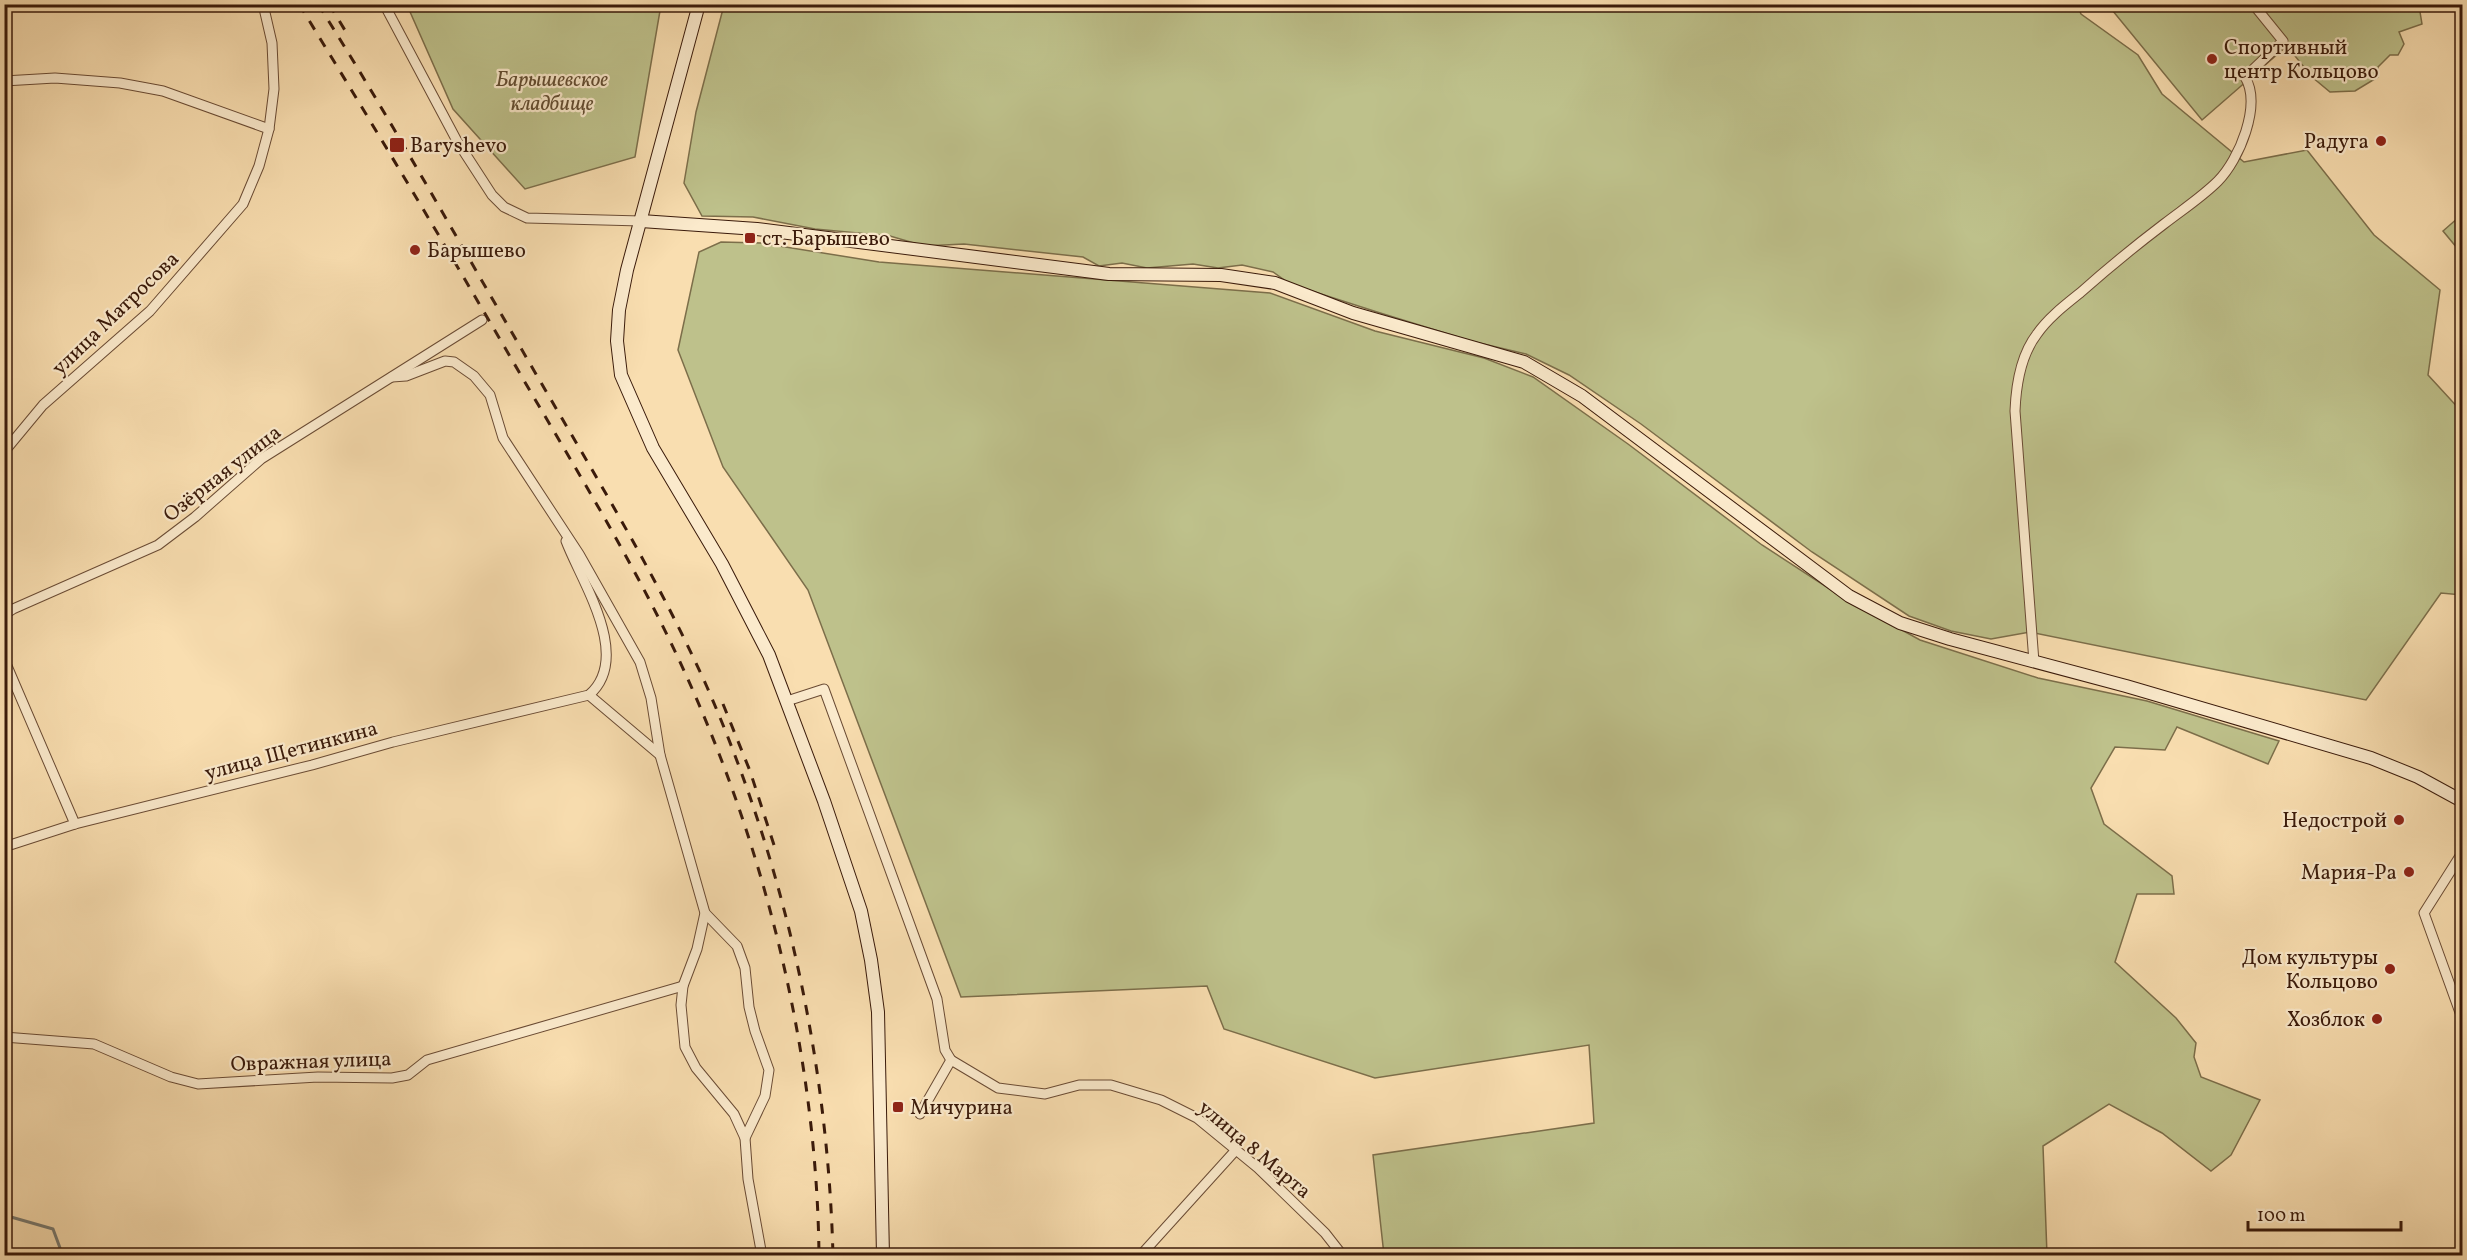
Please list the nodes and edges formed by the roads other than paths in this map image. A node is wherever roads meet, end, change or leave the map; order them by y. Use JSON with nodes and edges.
{"nodes":[{"id":1,"x":263,"y":4,"type":"edge"},
{"id":2,"x":384,"y":4,"type":"edge"},
{"id":3,"x":699,"y":4,"type":"edge"},
{"id":4,"x":2253,"y":4,"type":"edge"},
{"id":5,"x":7,"y":82,"type":"edge"},
{"id":6,"x":269,"y":129,"type":"junction"},
{"id":7,"x":641,"y":221,"type":"junction"},
{"id":8,"x":482,"y":320,"type":"dead end"},
{"id":9,"x":392,"y":377,"type":"junction"},
{"id":10,"x":4,"y":452,"type":"edge"},
{"id":11,"x":562,"y":531,"type":"junction"},
{"id":12,"x":4,"y":615,"type":"edge"},
{"id":13,"x":4,"y":659,"type":"edge"},
{"id":14,"x":2034,"y":662,"type":"junction"},
{"id":15,"x":589,"y":694,"type":"junction"},
{"id":16,"x":787,"y":701,"type":"junction"},
{"id":17,"x":660,"y":755,"type":"junction"},
{"id":18,"x":2463,"y":801,"type":"edge"},
{"id":19,"x":75,"y":824,"type":"junction"},
{"id":20,"x":4,"y":847,"type":"edge"},
{"id":21,"x":2463,"y":853,"type":"edge"},
{"id":22,"x":705,"y":913,"type":"junction"},
{"id":23,"x":683,"y":987,"type":"junction"},
{"id":24,"x":2463,"y":1018,"type":"edge"},
{"id":25,"x":4,"y":1037,"type":"edge"},
{"id":26,"x":951,"y":1060,"type":"junction"},
{"id":27,"x":920,"y":1114,"type":"dead end"},
{"id":28,"x":745,"y":1138,"type":"junction"},
{"id":29,"x":1235,"y":1151,"type":"junction"},
{"id":30,"x":883,"y":1249,"type":"edge"},
{"id":31,"x":2463,"y":1250,"type":"edge"},
{"id":32,"x":762,"y":1256,"type":"edge"},
{"id":33,"x":890,"y":1256,"type":"edge"},
{"id":34,"x":1140,"y":1256,"type":"edge"},
{"id":35,"x":1342,"y":1256,"type":"edge"},
{"id":36,"x":2460,"y":1256,"type":"edge"}],
"edges":[{"from":1,"to":6,"type":"street","name":"улица Матросова"},
{"from":2,"to":7,"type":"street"},
{"from":3,"to":7,"type":"main road"},
{"from":4,"to":14,"type":"street"},
{"from":5,"to":6,"type":"street"},
{"from":6,"to":10,"type":"street","name":"улица Матросова"},
{"from":7,"to":14,"type":"main road"},
{"from":7,"to":16,"type":"main road"},
{"from":8,"to":9,"type":"street","name":"Озёрная улица"},
{"from":9,"to":11,"type":"street"},
{"from":9,"to":12,"type":"street","name":"Озёрная улица"},
{"from":11,"to":15,"type":"street"},
{"from":11,"to":17,"type":"street"},
{"from":13,"to":19,"type":"street"},
{"from":14,"to":18,"type":"main road"},
{"from":15,"to":17,"type":"street"},
{"from":15,"to":19,"type":"street","name":"улица Щетинкина"},
{"from":16,"to":26,"type":"street"},
{"from":16,"to":30,"type":"main road"},
{"from":17,"to":22,"type":"street"},
{"from":19,"to":20,"type":"street","name":"улица Щетинкина"},
{"from":21,"to":24,"type":"street"},
{"from":22,"to":23,"type":"street"},
{"from":22,"to":28,"type":"street"},
{"from":23,"to":25,"type":"street","name":"Овражная улица"},
{"from":23,"to":28,"type":"street"},
{"from":26,"to":27,"type":"street"},
{"from":26,"to":29,"type":"street","name":"улица 8 Марта"},
{"from":28,"to":32,"type":"street"},
{"from":29,"to":34,"type":"street"},
{"from":29,"to":35,"type":"street","name":"улица 8 Марта"},
{"from":30,"to":33,"type":"street"},
{"from":31,"to":36,"type":"street"}]}
